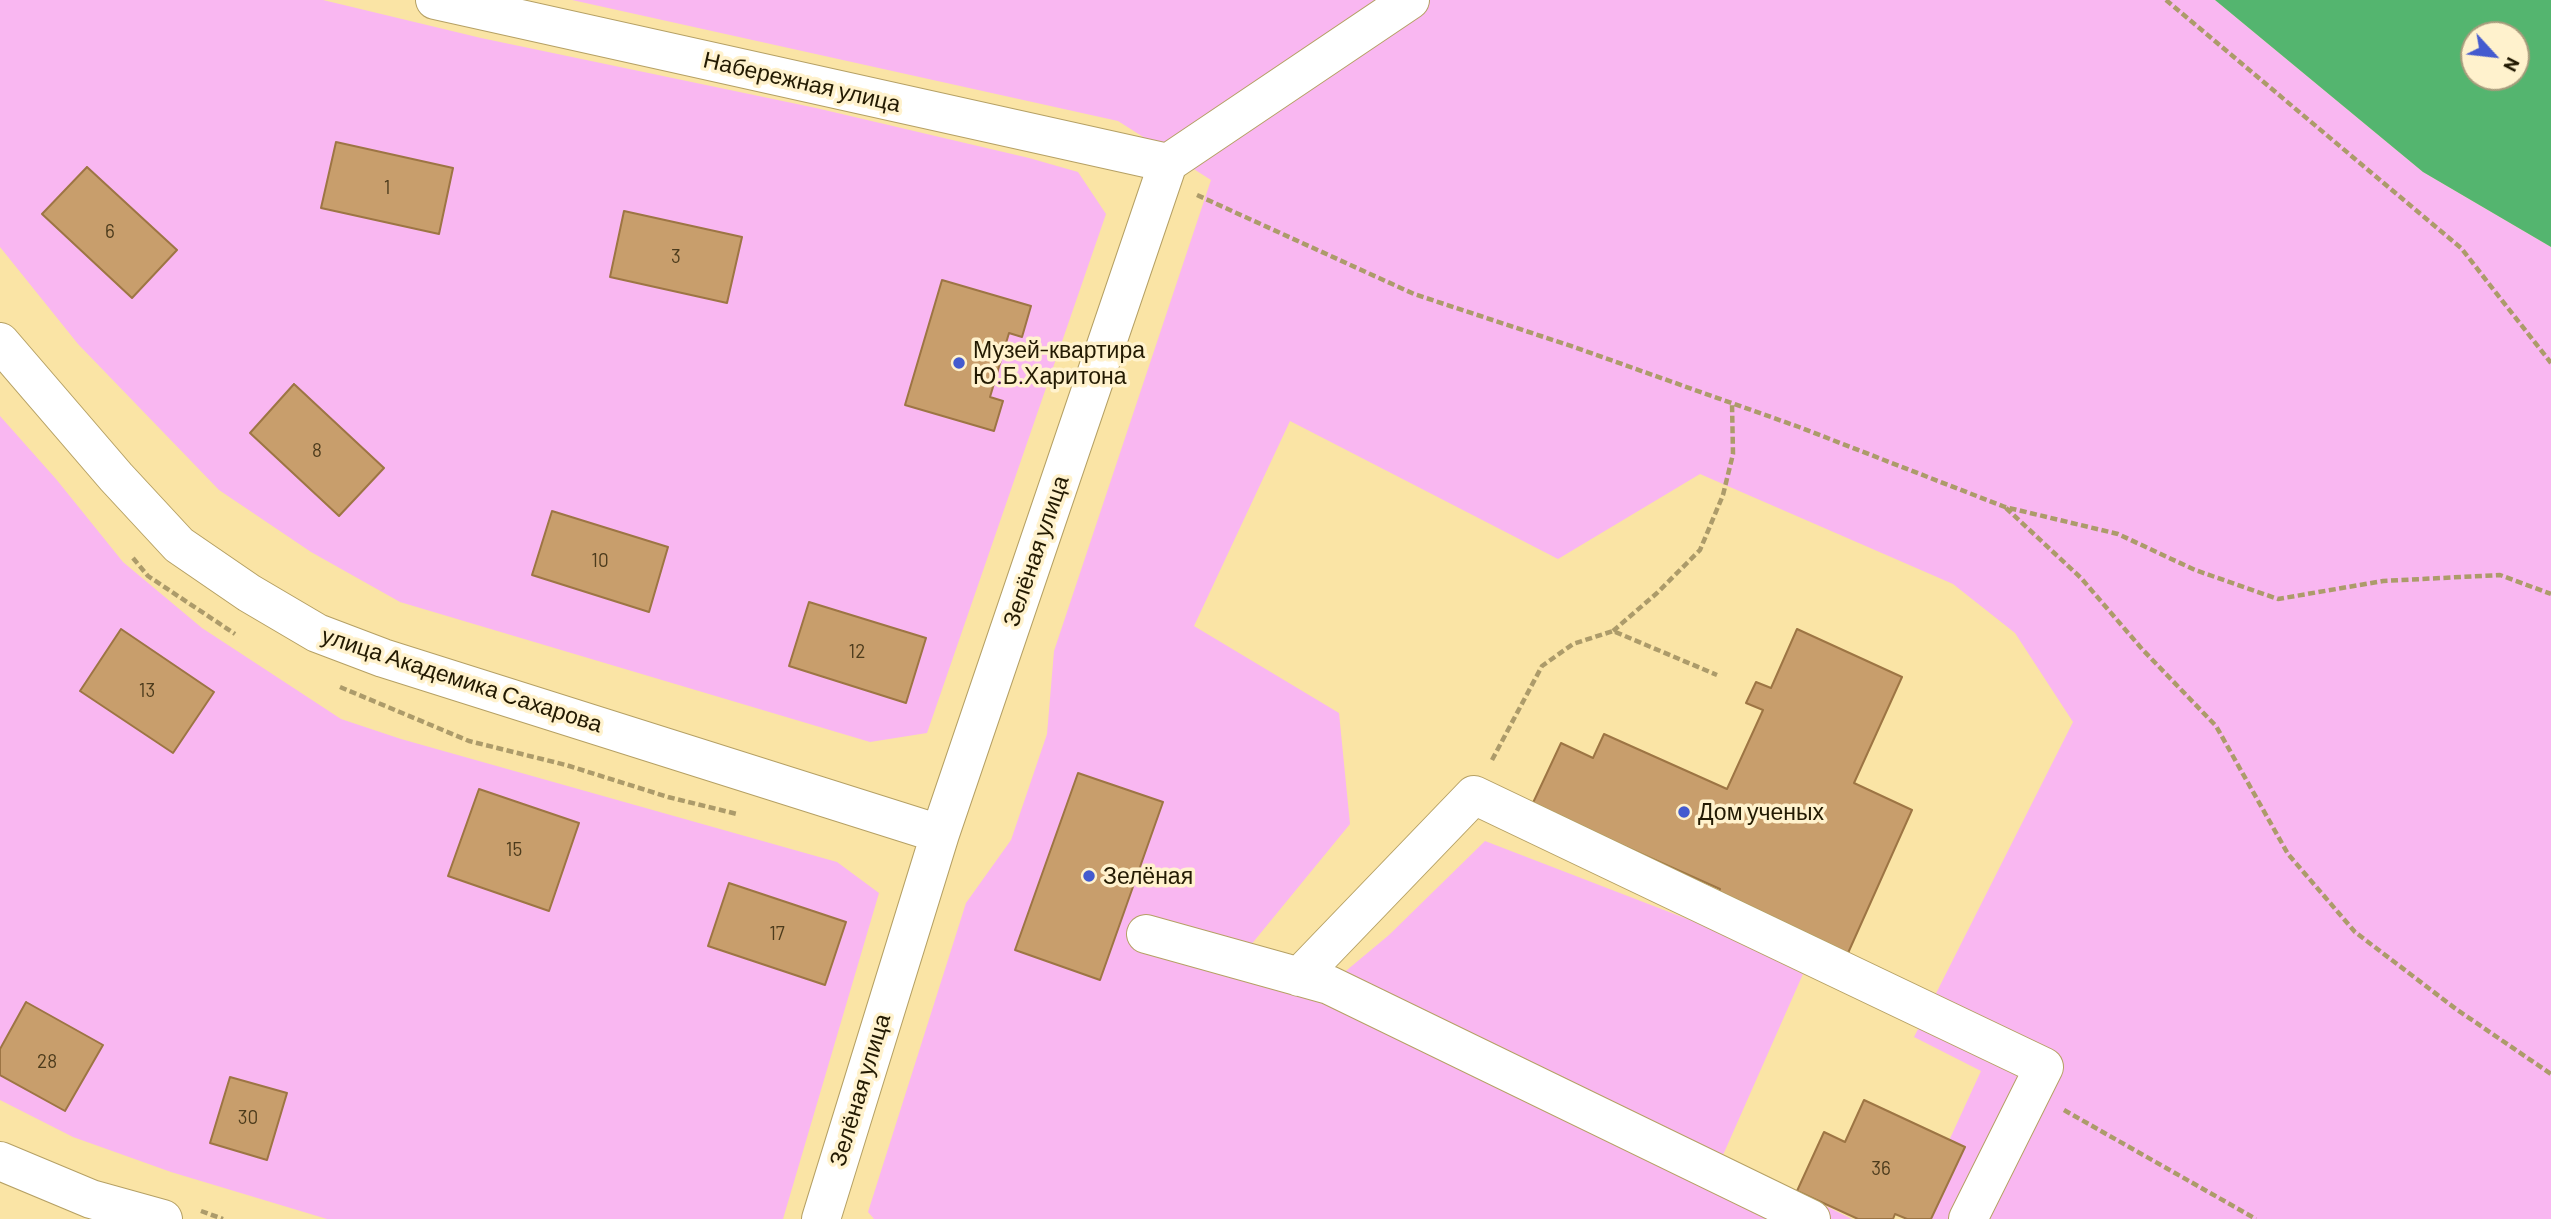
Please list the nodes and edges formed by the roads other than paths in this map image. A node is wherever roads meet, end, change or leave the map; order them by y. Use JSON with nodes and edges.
{"nodes":[{"id":1,"x":435,"y":0,"type":"edge"},
{"id":2,"x":1410,"y":0,"type":"edge"},
{"id":3,"x":1166,"y":171,"type":"junction"},
{"id":4,"x":0,"y":342,"type":"edge"},
{"id":5,"x":940,"y":834,"type":"junction"},
{"id":6,"x":1146,"y":934,"type":"dead end"},
{"id":7,"x":1300,"y":977,"type":"junction"},
{"id":8,"x":0,"y":1161,"type":"edge"},
{"id":9,"x":163,"y":1219,"type":"edge"},
{"id":10,"x":821,"y":1219,"type":"edge"},
{"id":11,"x":1811,"y":1219,"type":"edge"},
{"id":12,"x":1968,"y":1219,"type":"edge"}],
"edges":[{"from":1,"to":3,"type":"street","name":"Набережная улица"},
{"from":2,"to":3,"type":"street"},
{"from":3,"to":5,"type":"street","name":"Зелёная улица"},
{"from":4,"to":5,"type":"street","name":"улица Академика Сахарова"},
{"from":5,"to":10,"type":"street","name":"Зелёная улица"},
{"from":6,"to":7,"type":"street"},
{"from":7,"to":11,"type":"street"},
{"from":7,"to":12,"type":"street"},
{"from":8,"to":9,"type":"street"}]}
